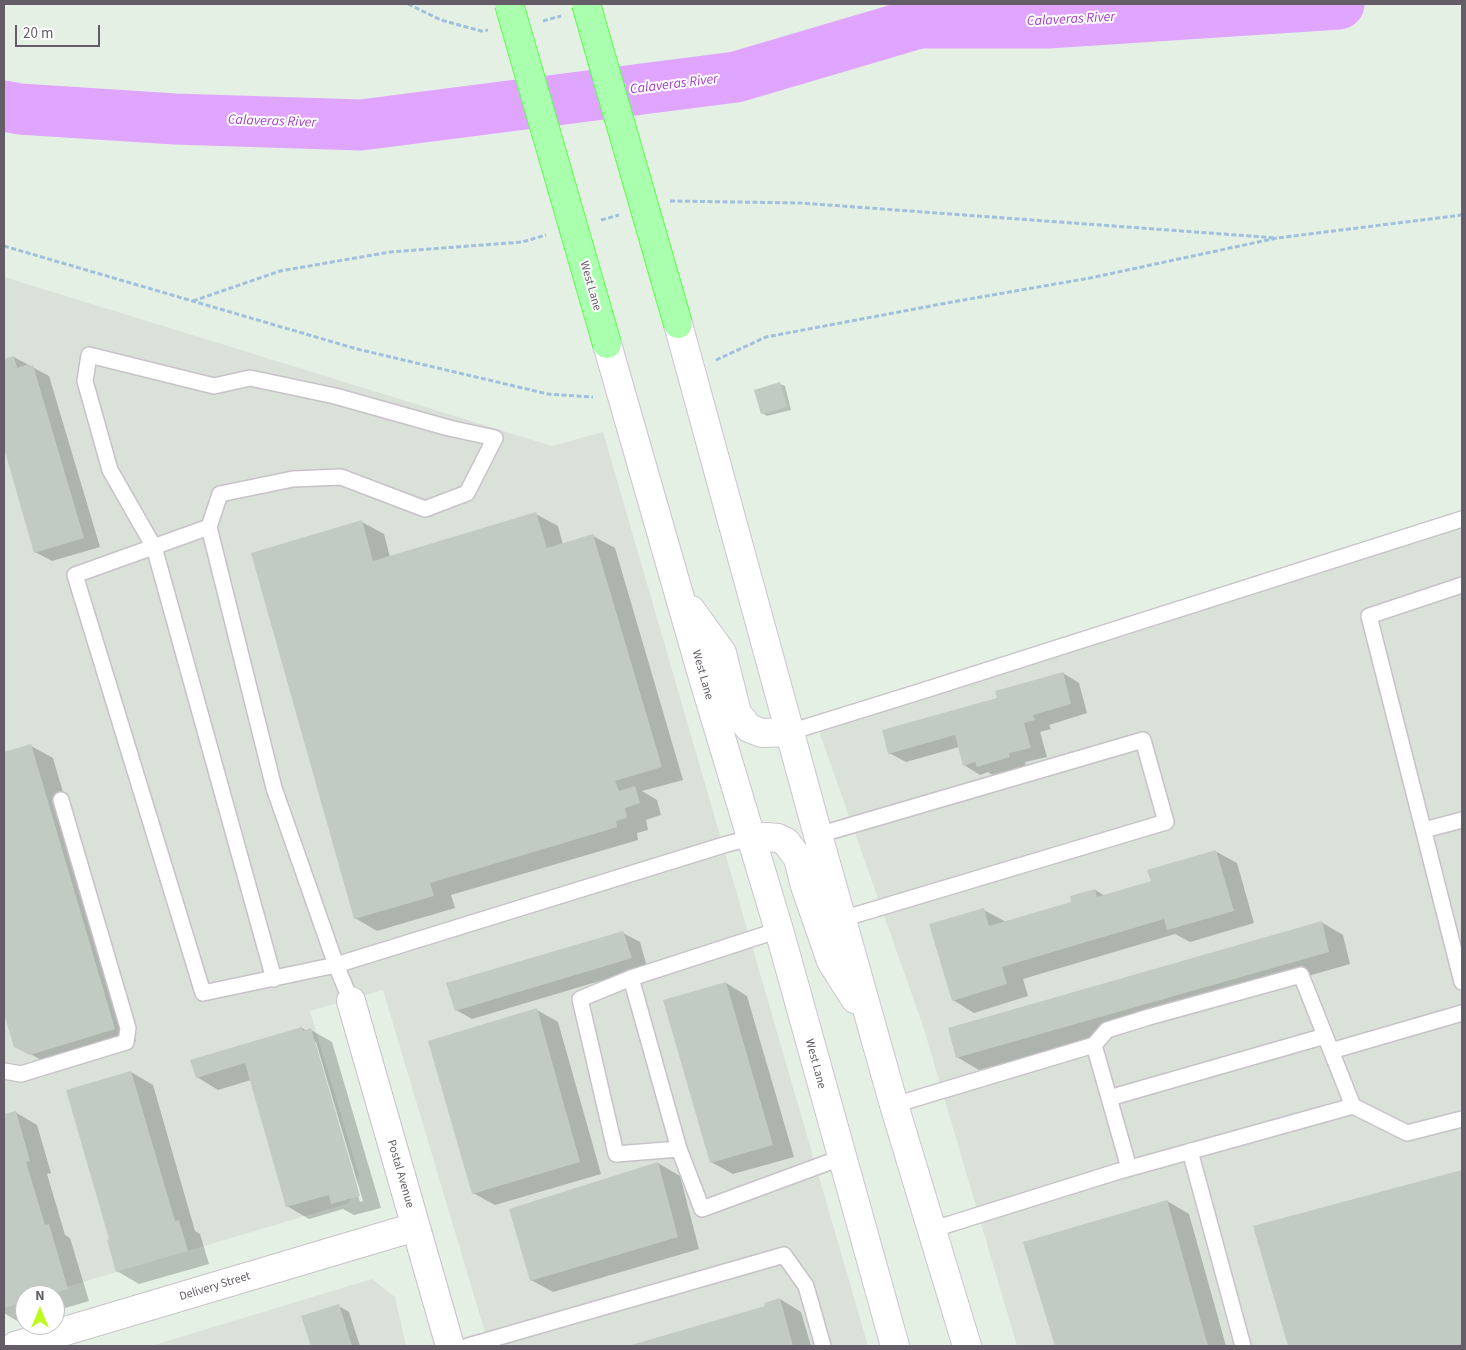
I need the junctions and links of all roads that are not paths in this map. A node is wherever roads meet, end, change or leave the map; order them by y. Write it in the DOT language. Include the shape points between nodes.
graph roads {
  1 [pos="509,4"];
  2 [pos="586,4"];
  3 [pos="1462,519"];
  4 [pos="209,527"];
  5 [pos="154,547"];
  6 [pos="1462,585"];
  7 [pos="679,595"];
  8 [pos="790,732"];
  9 [pos="61,800"];
  10 [pos="1462,820"];
  11 [pos="1424,830"];
  12 [pos="818,835"];
  13 [pos="751,838"];
  14 [pos="842,919"];
  15 [pos="779,930"];
  16 [pos="336,965"];
  17 [pos="631,978"];
  18 [pos="274,979"];
  19 [pos="1462,982"];
  20 [pos="351,1001"];
  21 [pos="1462,1013"];
  22 [pos="872,1026"];
  23 [pos="1325,1036"];
  24 [pos="1094,1045"];
  25 [pos="1331,1051"];
  26 [pos="4,1071"];
  27 [pos="1109,1098"];
  28 [pos="894,1105"];
  29 [pos="1352,1106"];
  30 [pos="1462,1119"];
  31 [pos="679,1149"];
  32 [pos="1190,1151"];
  33 [pos="841,1156"];
  34 [pos="1129,1168"];
  35 [pos="416,1227"];
  36 [pos="931,1230"];
  37 [pos="15,1346"];
  38 [pos="450,1346"];
  39 [pos="468,1346"];
  40 [pos="823,1346"];
  41 [pos="895,1346"];
  42 [pos="967,1346"];
  43 [pos="1243,1346"];
  1 -- 7 [label="main road, West Lane, bridge"];
  2 -- 8 [label="main road, bridge"];
  3 -- 8 [label="lane"];
  4 -- 5 [label="lane"];
  4 -- 5 [label="lane" via="220,494 293,479 341,477 425,509 467,493 495,438 335,396 250,378 214,386 88,355 85,381 110,470"];
  4 -- 16 [label="lane" via="274,788"];
  5 -- 18 [label="lane"];
  5 -- 18 [label="lane" via="75,574 203,993"];
  6 -- 11 [label="lane" via="1369,616"];
  7 -- 8 [label="main road" via="722,653 737,713 749,728 762,733"];
  7 -- 13 [label="main road, West Lane"];
  8 -- 12 [label="main road"];
  9 -- 26 [label="lane" via="128,1028 126,1042 21,1074"];
  10 -- 11 [label="lane"];
  11 -- 19 [label="lane"];
  12 -- 14 [label="main road"];
  12 -- 14 [label="lane" via="1144,740 1166,822"];
  13 -- 15 [label="main road, West Lane"];
  13 -- 16 [label="lane"];
  13 -- 22 [label="main road" via="778,838 786,842 798,858 831,961"];
  14 -- 22 [label="main road"];
  15 -- 17 [label="lane"];
  15 -- 33 [label="main road, West Lane"];
  16 -- 18 [label="lane"];
  16 -- 20 [label="lane"];
  17 -- 31 [label="lane"];
  17 -- 31 [label="lane" via="580,998 616,1154"];
  20 -- 35 [label="main road, Postal Avenue"];
  21 -- 25 [label="lane"];
  22 -- 28 [label="main road"];
  23 -- 24 [label="lane" via="1301,975 1107,1030"];
  23 -- 25 [label="lane"];
  23 -- 27 [label="lane"];
  24 -- 27 [label="lane"];
  24 -- 28 [label="lane"];
  25 -- 29 [label="lane"];
  27 -- 34 [label="lane"];
  28 -- 36 [label="main road"];
  29 -- 30 [label="lane" via="1407,1133"];
  29 -- 32 [label="lane"];
  31 -- 33 [label="lane" via="702,1209"];
  32 -- 34 [label="lane"];
  32 -- 43 [label="lane"];
  33 -- 41 [label="main road, West Lane"];
  34 -- 36 [label="lane"];
  35 -- 37 [label="main road, Delivery Street"];
  35 -- 38 [label="main road, Postal Avenue"];
  36 -- 42 [label="main road"];
  39 -- 40 [label="lane" via="784,1255 806,1286"];
}
